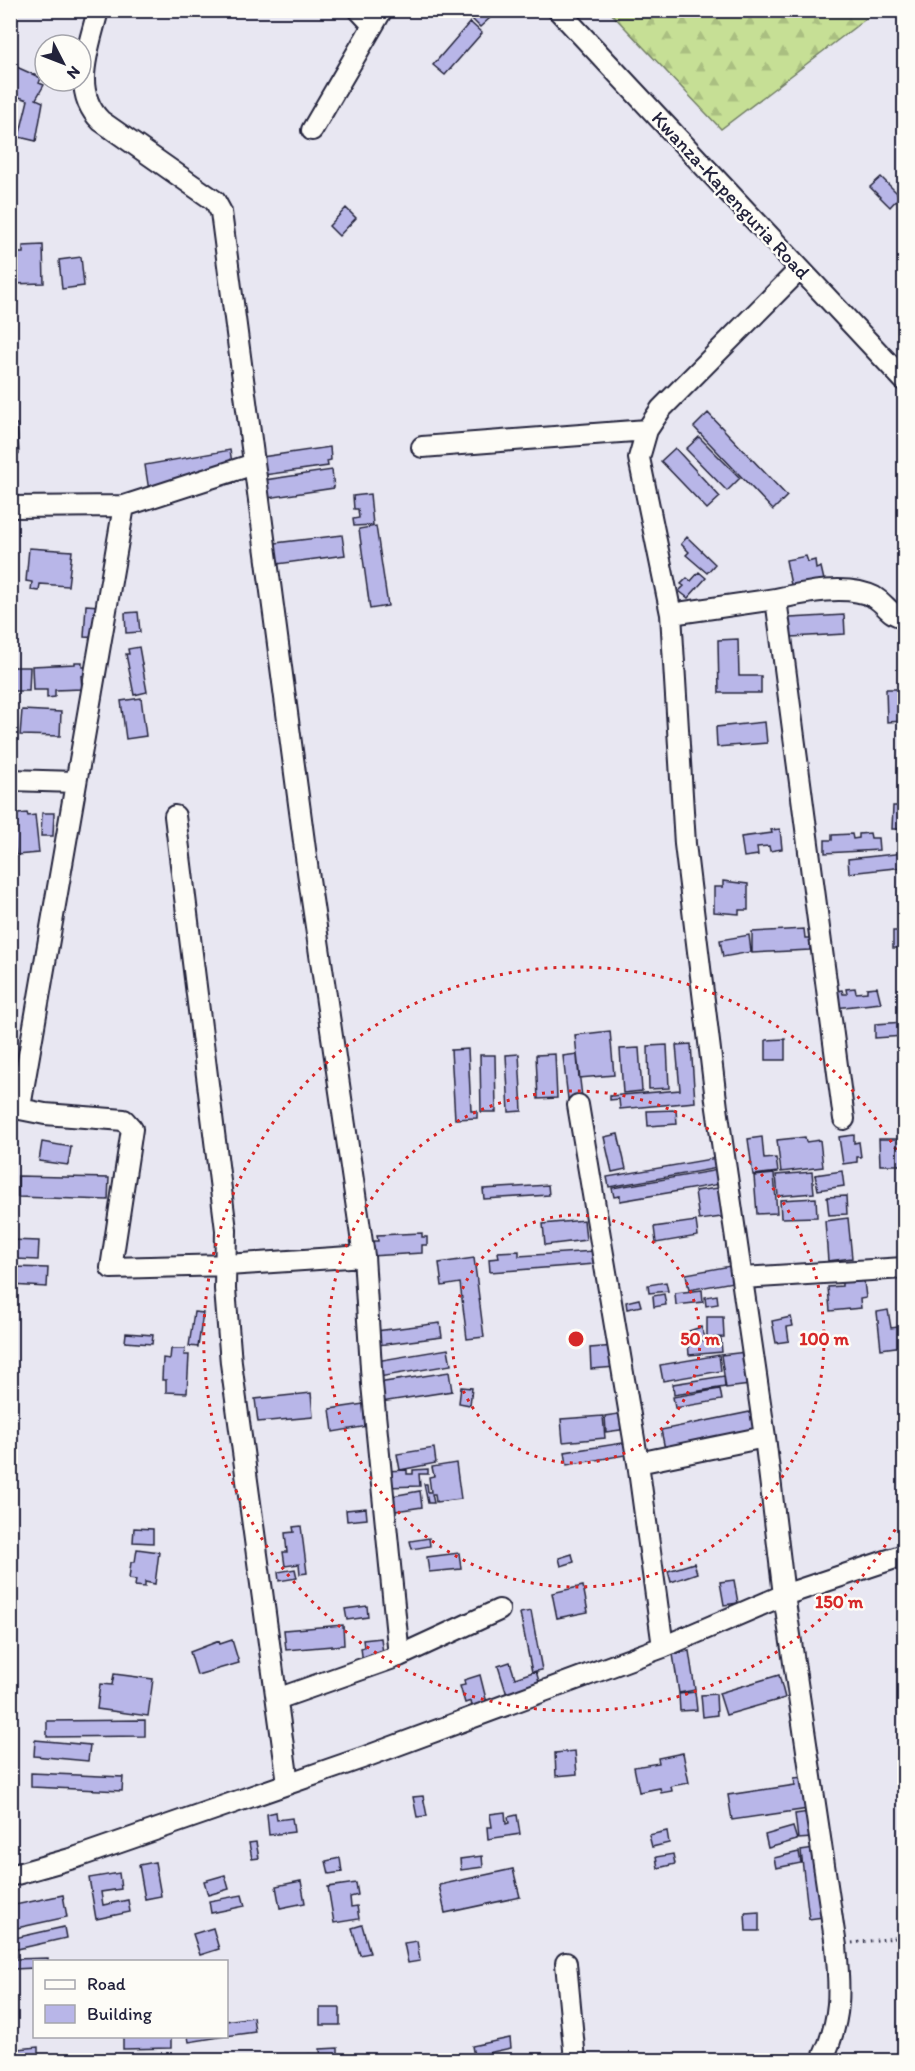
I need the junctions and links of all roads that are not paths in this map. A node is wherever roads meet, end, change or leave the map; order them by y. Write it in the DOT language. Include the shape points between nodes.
graph roads {
  1 [pos="98,10"];
  2 [pos="359,10"];
  3 [pos="558,10"];
  4 [pos="378,18"];
  5 [pos="312,130"];
  6 [pos="800,269"];
  7 [pos="904,380"];
  8 [pos="647,430"];
  9 [pos="422,447"];
  10 [pos="254,464"];
  11 [pos="124,506"];
  12 [pos="10,507"];
  13 [pos="776,599"];
  14 [pos="671,614"];
  15 [pos="904,617"];
  16 [pos="10,780"];
  17 [pos="75,782"];
  18 [pos="175,816"];
  19 [pos="578,1105"];
  20 [pos="15,1107"];
  21 [pos="844,1119"];
  22 [pos="364,1256"];
  23 [pos="227,1265"];
  24 [pos="904,1268"];
  25 [pos="742,1278"];
  26 [pos="765,1437"];
  27 [pos="638,1464"];
  28 [pos="904,1555"];
  29 [pos="784,1595"];
  30 [pos="499,1610"];
  31 [pos="663,1647"];
  32 [pos="399,1656"];
  33 [pos="278,1700"];
  34 [pos="288,1783"];
  35 [pos="10,1876"];
  36 [pos="566,1963"];
  37 [pos="575,2061"];
  38 [pos="822,2061"];
  1 -- 10 [label="street" via="83,75 90,110 215,201 221,212"];
  2 -- 4 [label="street"];
  3 -- 6 [label="street, Kwanza-Kapenguria Road"];
  4 -- 5 [label="street"];
  6 -- 7 [label="street, Kwanza-Kapenguria Road"];
  6 -- 8 [label="street" via="661,410"];
  8 -- 9 [label="street"];
  8 -- 14 [label="street" via="639,458"];
  10 -- 11 [label="street"];
  10 -- 22 [label="street"];
  11 -- 12 [label="street"];
  11 -- 17 [label="street"];
  13 -- 14 [label="street"];
  13 -- 15 [label="street" via="818,590 857,593 874,597 894,615"];
  13 -- 21 [label="street"];
  14 -- 25 [label="street" via="685,844"];
  16 -- 17 [label="street"];
  17 -- 20 [label="street"];
  18 -- 23 [label="street" via="226,1230"];
  19 -- 27 [label="street"];
  20 -- 23 [label="street" via="45,1114 124,1120 132,1129 111,1268"];
  22 -- 23 [label="street"];
  22 -- 32 [label="street" via="372,1384"];
  23 -- 33 [label="street" via="231,1363"];
  24 -- 25 [label="street"];
  25 -- 26 [label="street"];
  26 -- 27 [label="street"];
  26 -- 29 [label="street"];
  27 -- 31 [label="street"];
  28 -- 29 [label="street"];
  29 -- 31 [label="street"];
  29 -- 38 [label="street" via="841,1994 838,2020"];
  30 -- 32 [label="street"];
  31 -- 34 [label="street"];
  32 -- 33 [label="street"];
  33 -- 34 [label="street"];
  34 -- 35 [label="street" via="77,1857"];
  36 -- 37 [label="street"];
}
